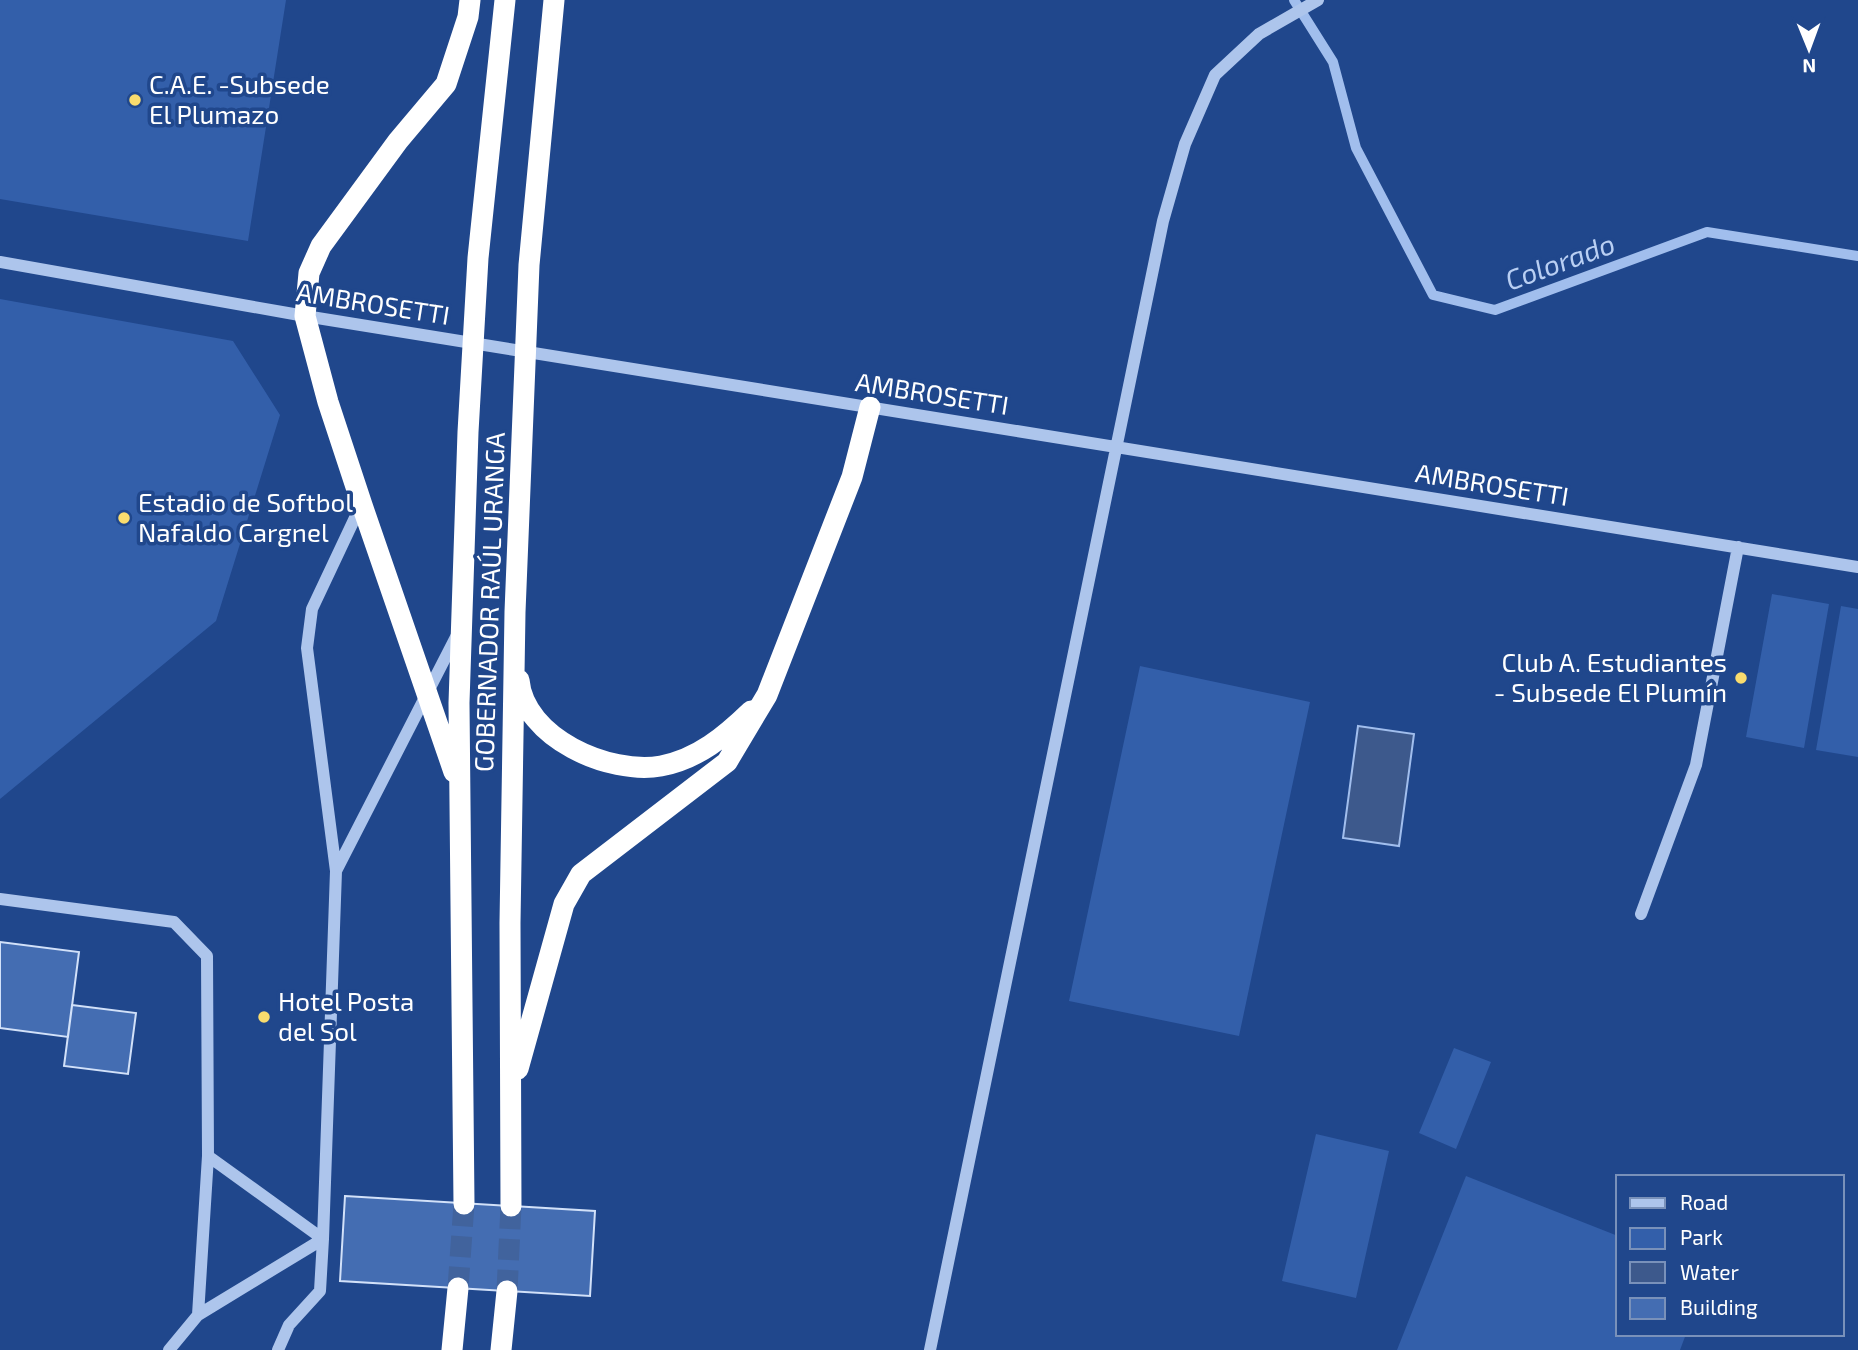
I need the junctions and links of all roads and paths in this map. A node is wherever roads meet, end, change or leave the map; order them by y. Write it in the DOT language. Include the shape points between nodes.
graph roads {
  1 [pos="470,0"];
  2 [pos="505,0"];
  3 [pos="554,0"];
  4 [pos="1318,0"];
  5 [pos="0,262"];
  6 [pos="305,316"];
  7 [pos="870,407"];
  8 [pos="1114,447"];
  9 [pos="362,505"];
  10 [pos="1738,547"];
  11 [pos="1858,567"];
  12 [pos="514,612"];
  13 [pos="462,625"];
  14 [pos="427,691"];
  15 [pos="767,695"];
  16 [pos="460,789"];
  17 [pos="336,871"];
  18 [pos="0,899"];
  19 [pos="1641,914"];
  20 [pos="512,1087"];
  21 [pos="208,1156"];
  22 [pos="464,1204"];
  23 [pos="511,1206"];
  24 [pos="323,1239"];
  25 [pos="458,1288"];
  26 [pos="507,1291"];
  27 [pos="198,1315"];
  28 [pos="169,1350"];
  29 [pos="278,1350"];
  30 [pos="452,1350"];
  31 [pos="501,1350"];
  32 [pos="930,1350"];
  1 -- 6 [label="highway" via="446,84 321,246 309,273"];
  2 -- 13 [label="highway, GOBERNADOR RAÚL URANGA" via="478,258"];
  3 -- 12 [label="highway, GOBERNADOR RAÚL URANGA" via="529,265"];
  4 -- 8 [label="street" via="1259,34 1215,75 1185,144 1163,221"];
  5 -- 6 [label="street, AMBROSETTI"];
  6 -- 7 [label="street, AMBROSETTI"];
  6 -- 9 [label="highway"];
  7 -- 8 [label="street, AMBROSETTI"];
  7 -- 15 [label="highway" via="852,477"];
  8 -- 10 [label="street, AMBROSETTI"];
  8 -- 32 [label="street"];
  9 -- 14 [label="highway"];
  9 -- 17 [label="street" via="312,608 307,648"];
  10 -- 11 [label="street, AMBROSETTI"];
  10 -- 19 [label="street" via="1696,765"];
  12 -- 15 [label="highway" via="520,694 554,736 584,756 624,766 660,766 696,755 726,735"];
  12 -- 20 [label="highway, GOBERNADOR RAÚL URANGA"];
  13 -- 14 [label="street"];
  13 -- 16 [label="highway, GOBERNADOR RAÚL URANGA"];
  14 -- 16 [label="highway"];
  14 -- 17 [label="street"];
  15 -- 20 [label="highway" via="727,762 581,874 565,904"];
  16 -- 22 [label="highway, GOBERNADOR RAÚL URANGA"];
  17 -- 24 [label="street"];
  18 -- 21 [label="street" via="174,922 207,956"];
  20 -- 23 [label="highway, GOBERNADOR RAÚL URANGA"];
  21 -- 24 [label="street"];
  21 -- 27 [label="street"];
  24 -- 27 [label="street"];
  24 -- 29 [label="street" via="320,1291 289,1325"];
  25 -- 30 [label="highway"];
  26 -- 31 [label="highway"];
  27 -- 28 [label="street"];
}
